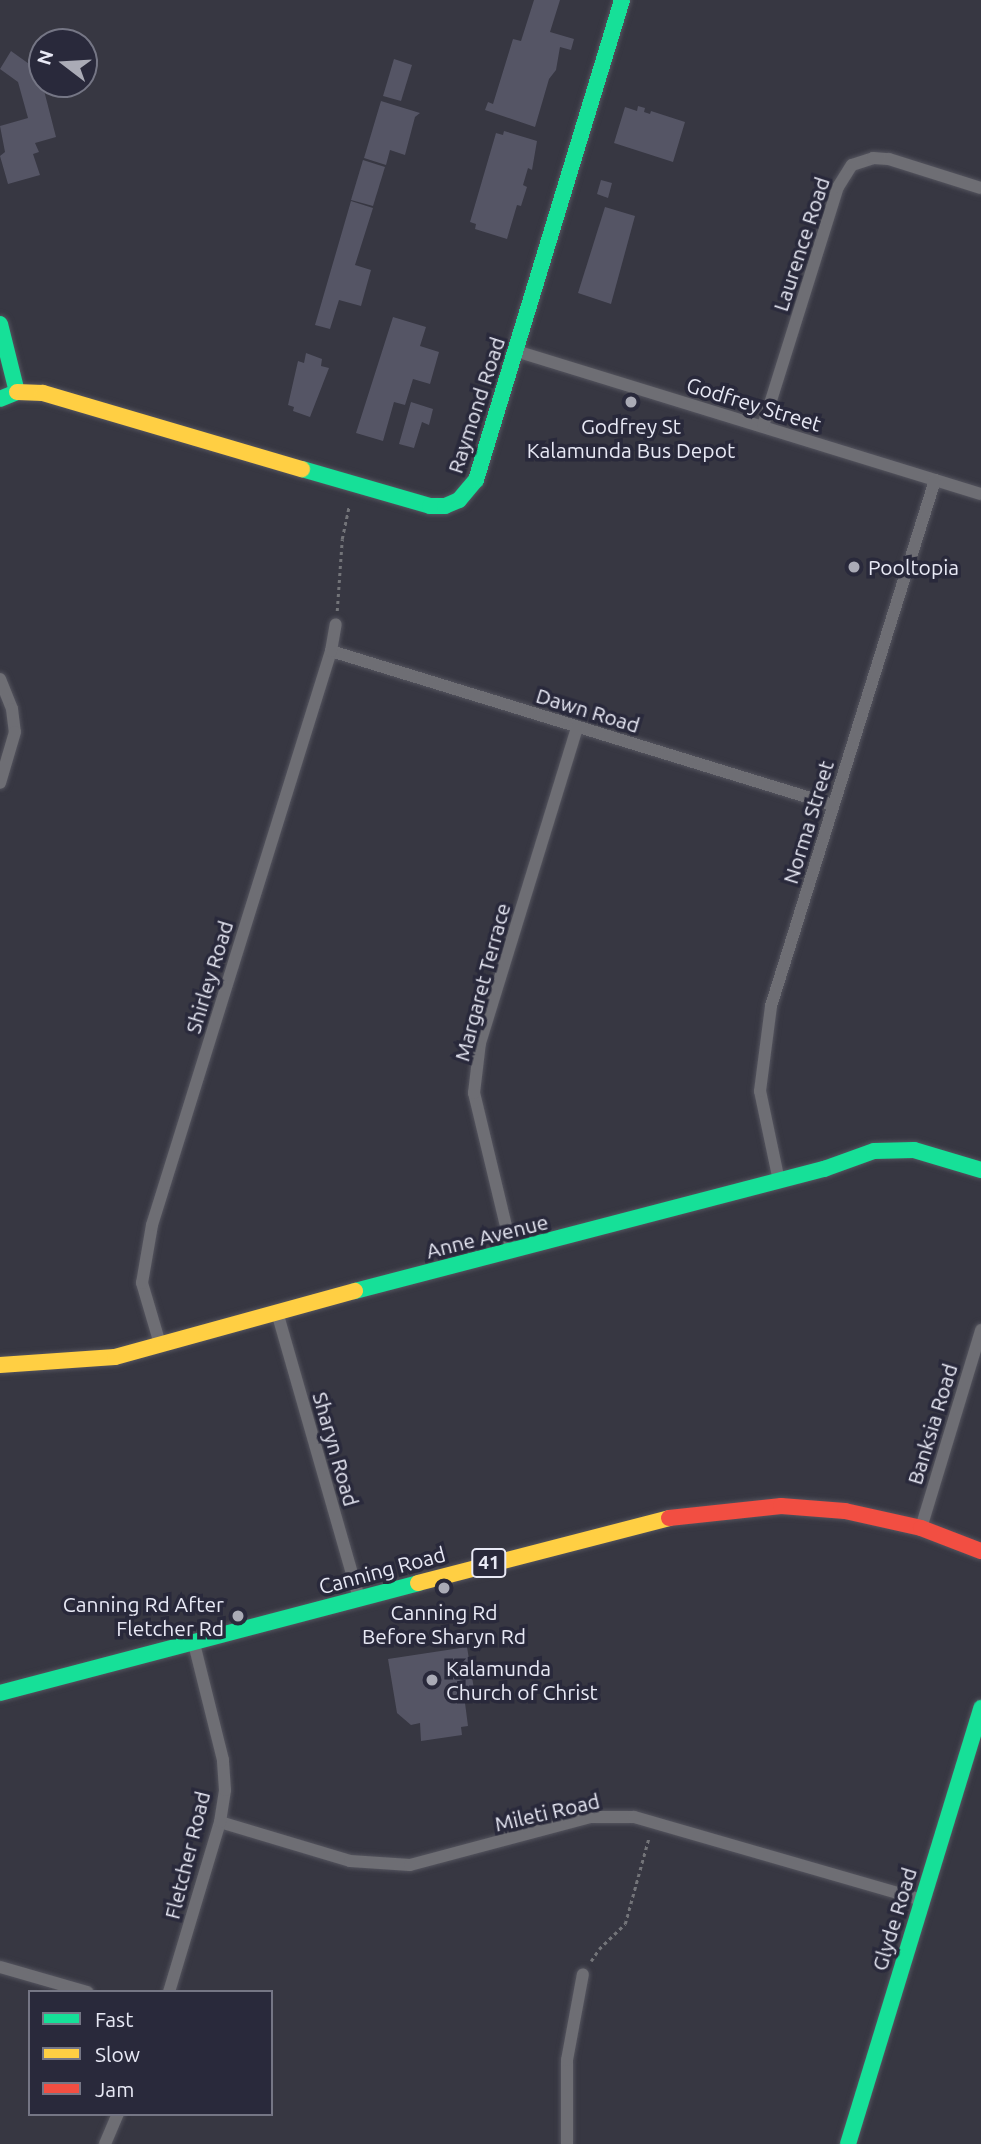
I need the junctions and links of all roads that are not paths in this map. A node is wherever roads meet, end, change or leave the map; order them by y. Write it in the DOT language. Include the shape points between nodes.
graph roads {
  1 [pos="622,0"];
  2 [pos="981,188"];
  3 [pos="0,324"];
  4 [pos="516,351"];
  5 [pos="17,392"];
  6 [pos="0,400"];
  7 [pos="763,426"];
  8 [pos="935,480"];
  9 [pos="981,494"];
  10 [pos="336,624"];
  11 [pos="331,652"];
  12 [pos="0,679"];
  13 [pos="577,727"];
  14 [pos="0,783"];
  15 [pos="833,805"];
  16 [pos="981,1170"];
  17 [pos="779,1181"];
  18 [pos="512,1251"];
  19 [pos="277,1312"];
  20 [pos="981,1330"];
  21 [pos="160,1344"];
  22 [pos="0,1365"];
  23 [pos="921,1528"];
  24 [pos="981,1551"];
  25 [pos="359,1598"];
  26 [pos="194,1644"];
  27 [pos="0,1692"];
  28 [pos="981,1708"];
  29 [pos="220,1822"];
  30 [pos="921,1900"];
  31 [pos="0,1967"];
  32 [pos="583,1975"];
  33 [pos="79,1990"];
  34 [pos="170,1990"];
  35 [pos="117,2116"];
  36 [pos="106,2144"];
  37 [pos="567,2144"];
  38 [pos="848,2144"];
  1 -- 4 [label="street, Raymond Road"];
  2 -- 7 [label="street, Laurence Road" via="889,159 873,158 852,165 838,187"];
  3 -- 5 [label="street"];
  4 -- 5 [label="street, Raymond Road" via="476,480 459,500 439,508 43,393"];
  4 -- 7 [label="street, Godfrey Street"];
  5 -- 6 [label="street"];
  7 -- 8 [label="street, Godfrey Street"];
  8 -- 9 [label="street, Godfrey Street"];
  8 -- 15 [label="street, Norma Street"];
  10 -- 11 [label="street, Shirley Road"];
  11 -- 13 [label="street, Dawn Road"];
  11 -- 21 [label="street, Shirley Road" via="152,1225 142,1283"];
  12 -- 14 [label="street" via="15,732"];
  13 -- 15 [label="street, Dawn Road"];
  13 -- 18 [label="street, Margaret Terrace" via="480,1043 474,1093"];
  15 -- 17 [label="street, Norma Street" via="771,1006 760,1091"];
  16 -- 17 [label="street, Anne Avenue" via="935,1155 895,1149 852,1157"];
  17 -- 18 [label="street, Anne Avenue"];
  18 -- 19 [label="street, Anne Avenue"];
  19 -- 21 [label="street, Anne Avenue"];
  19 -- 25 [label="street, Sharyn Road"];
  20 -- 23 [label="street, Banksia Road"];
  21 -- 22 [label="street, Anne Avenue" via="115,1357"];
  23 -- 24 [label="street, Canning Road / 41"];
  23 -- 25 [label="street, Canning Road / 41" via="807,1507 708,1511 648,1522"];
  25 -- 26 [label="street, Canning Road / 41"];
  26 -- 27 [label="street, Canning Road / 41"];
  26 -- 29 [label="street, Fletcher Road" via="223,1760"];
  28 -- 30 [label="street, Glyde Road"];
  29 -- 30 [label="street, Mileti Road" via="349,1861 410,1865 591,1817 634,1817"];
  29 -- 34 [label="street, Fletcher Road"];
  30 -- 38 [label="street, Glyde Road"];
  31 -- 33 [label="street"];
  32 -- 37 [label="street" via="567,2060"];
  35 -- 36 [label="street"];
}
